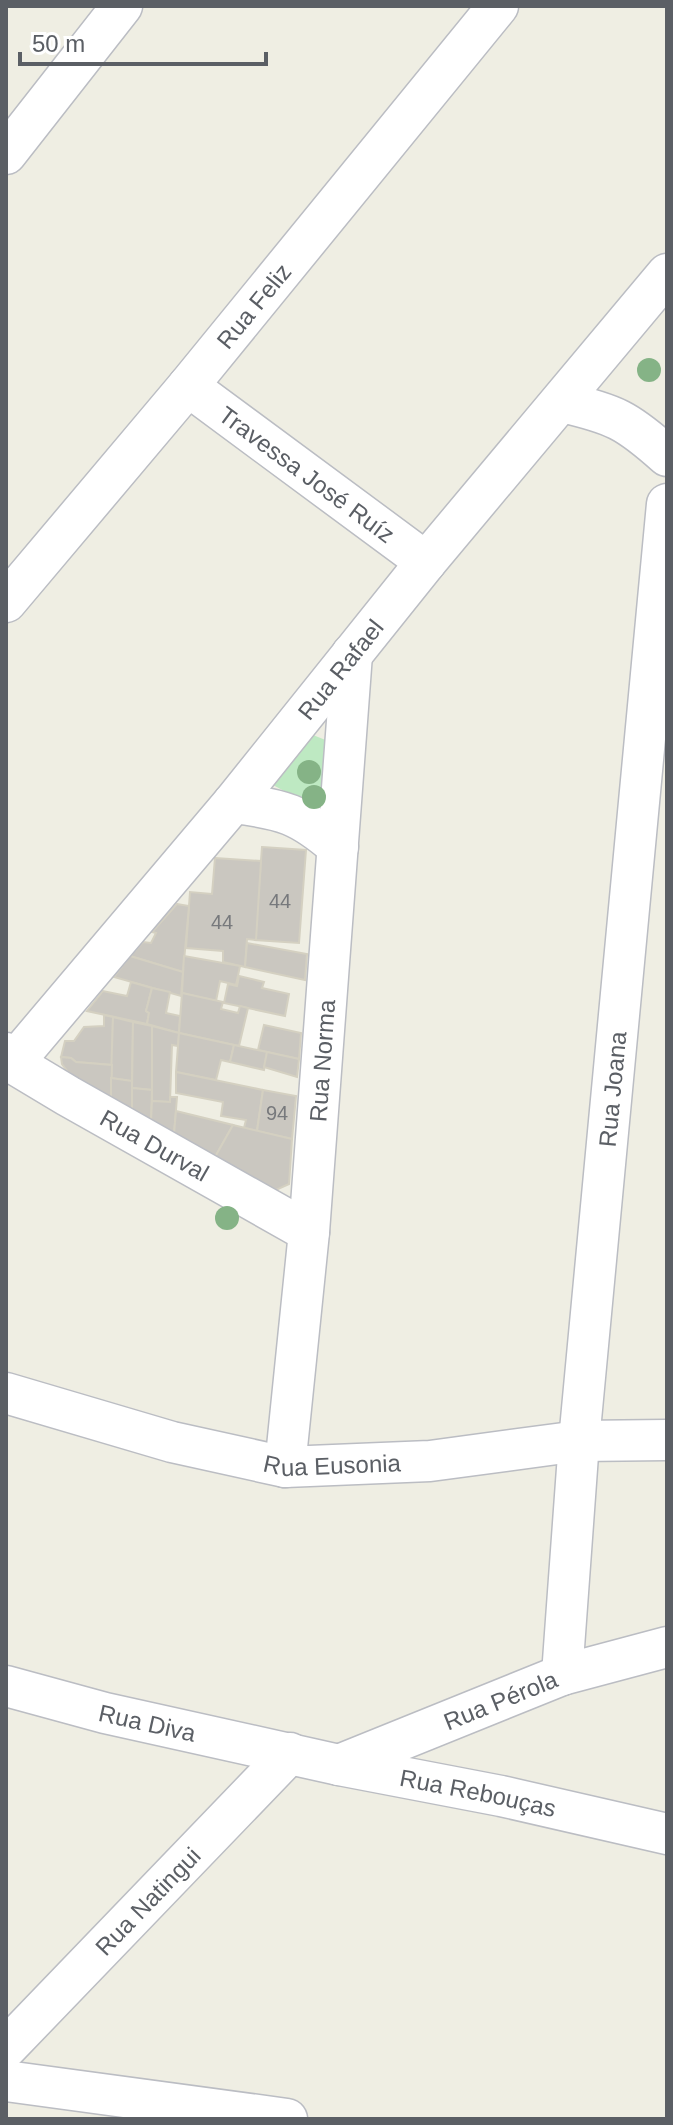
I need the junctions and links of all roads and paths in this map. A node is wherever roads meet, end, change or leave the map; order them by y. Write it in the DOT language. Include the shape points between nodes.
graph roads {
  1 [pos="122,6"];
  2 [pos="498,6"];
  3 [pos="6,154"];
  4 [pos="667,274"];
  5 [pos="188,386"];
  6 [pos="562,402"];
  7 [pos="667,456"];
  8 [pos="667,504"];
  9 [pos="426,562"];
  10 [pos="6,602"];
  11 [pos="352,654"];
  12 [pos="233,803"];
  13 [pos="650,844"];
  14 [pos="338,847"];
  15 [pos="10,1058"];
  16 [pos="309,1232"];
  17 [pos="6,1393"];
  18 [pos="667,1440"];
  19 [pos="579,1441"];
  20 [pos="285,1467"];
  21 [pos="667,1647"];
  22 [pos="562,1675"];
  23 [pos="6,1686"];
  24 [pos="290,1753"];
  25 [pos="339,1765"];
  26 [pos="667,1834"];
  27 [pos="6,2048"];
  28 [pos="6,2081"];
  29 [pos="287,2119"];
  1 -- 3 [label="street"];
  2 -- 5 [label="street, Rua Feliz"];
  4 -- 6 [label="street, Rua Rafael"];
  5 -- 9 [label="street, Travessa José Ruíz"];
  5 -- 10 [label="street, Rua Feliz"];
  6 -- 7 [label="street" via="626,422"];
  6 -- 9 [label="street, Rua Rafael"];
  8 -- 13 [label="street, Rua Joana"];
  9 -- 11 [label="street, Rua Rafael"];
  11 -- 12 [label="street, Rua Rafael"];
  11 -- 14 [label="street, Rua Norma"];
  12 -- 14 [label="street" via="276,808 311,823"];
  12 -- 15 [label="street, Rua Rafael"];
  13 -- 19 [label="street, Rua Joana"];
  14 -- 16 [label="street, Rua Norma"];
  15 -- 16 [label="street, Rua Durval"];
  16 -- 20 [label="street, Rua Norma"];
  17 -- 20 [label="street, Rua Eusonia" via="172,1442"];
  18 -- 19 [label="street, Rua Eusonia"];
  19 -- 20 [label="street, Rua Eusonia" via="430,1461"];
  19 -- 22 [label="street, Rua Joana"];
  21 -- 22 [label="street, Rua Pérola"];
  22 -- 25 [label="street, Rua Pérola"];
  23 -- 24 [label="street, Rua Diva"];
  24 -- 25 [label="street, Rua Rebouças"];
  24 -- 27 [label="street, Rua Natingui"];
  25 -- 26 [label="street, Rua Rebouças"];
  28 -- 29 [label="street"];
}
